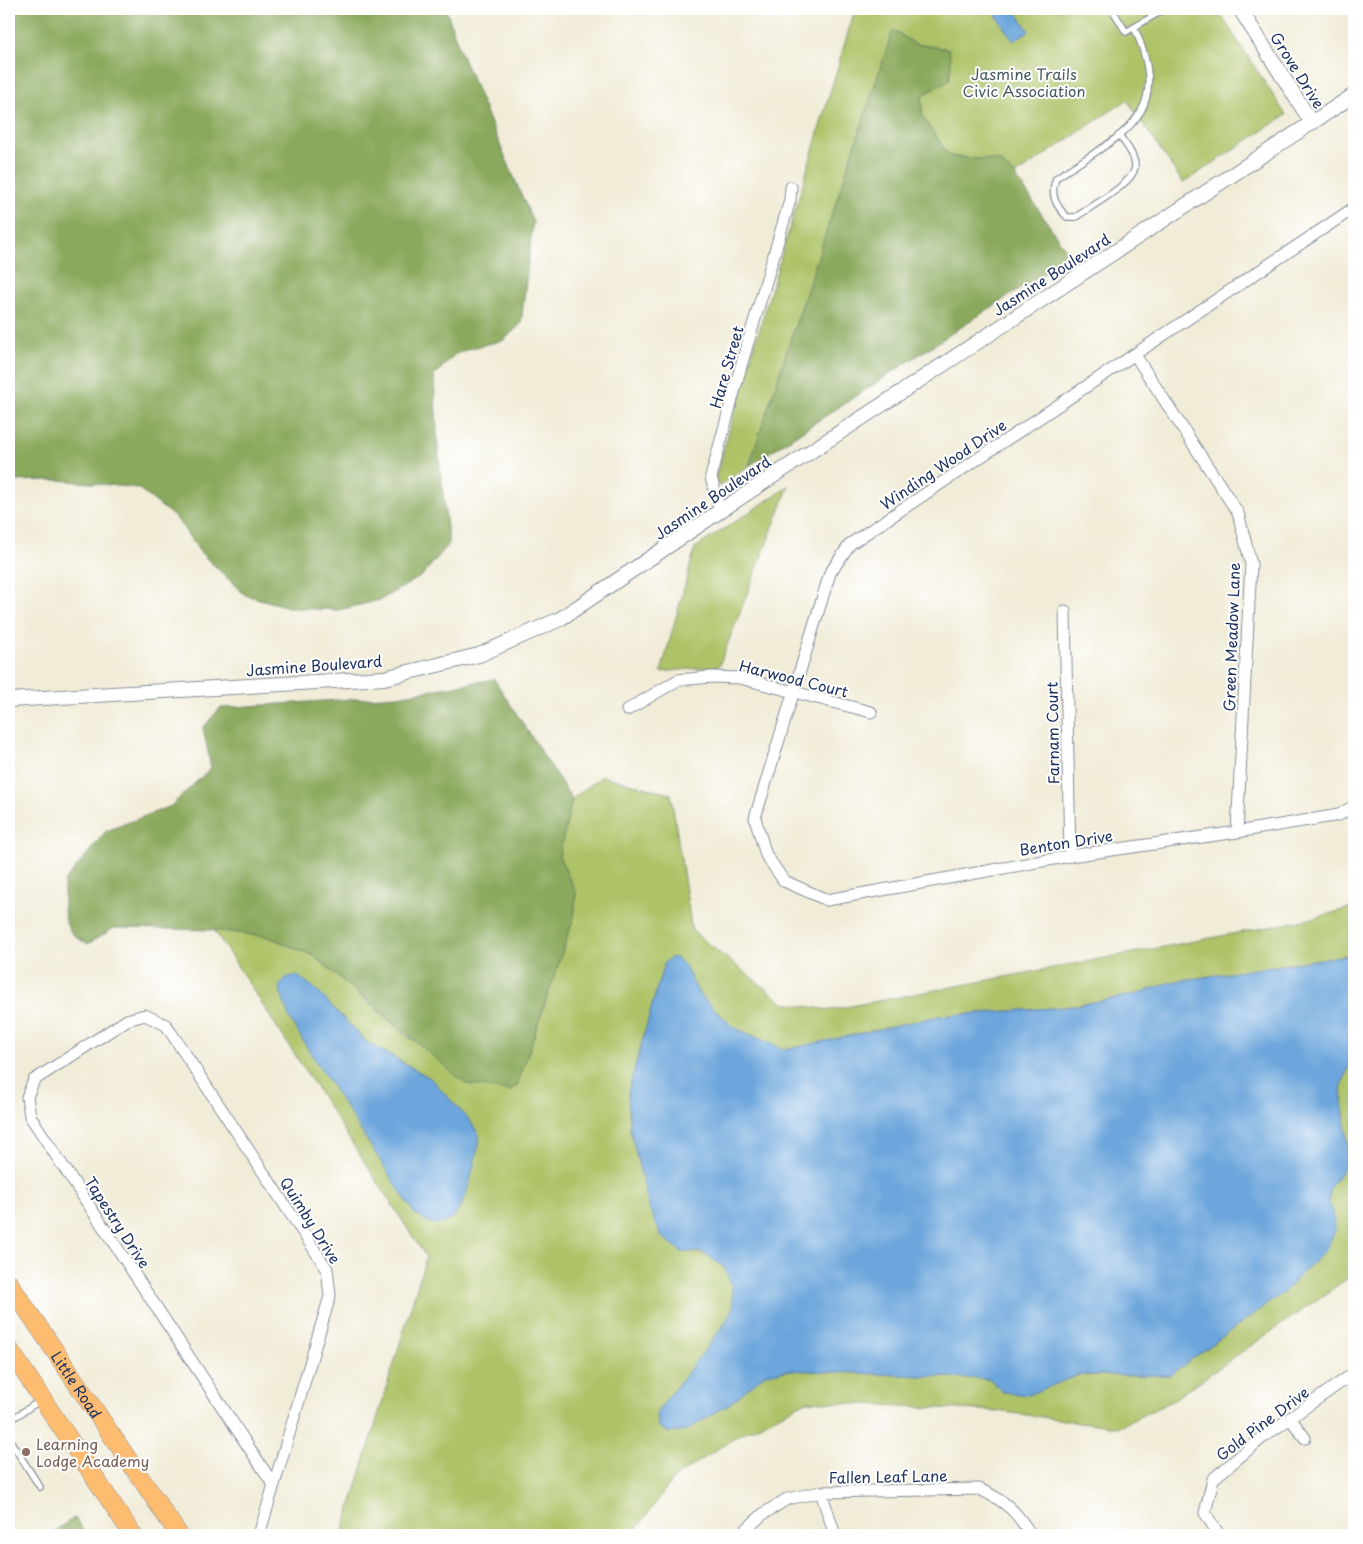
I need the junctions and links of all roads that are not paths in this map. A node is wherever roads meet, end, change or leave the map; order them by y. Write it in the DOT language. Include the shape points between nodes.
graph roads {
  1 [pos="1112,9"];
  2 [pos="1165,9"];
  3 [pos="1240,9"];
  4 [pos="1134,27"];
  5 [pos="1354,96"];
  6 [pos="1312,123"];
  7 [pos="1119,135"];
  8 [pos="791,187"];
  9 [pos="1354,208"];
  10 [pos="1135,355"];
  11 [pos="720,510"];
  12 [pos="1065,610"];
  13 [pos="795,693"];
  14 [pos="9,700"];
  15 [pos="627,710"];
  16 [pos="871,712"];
  17 [pos="1354,806"];
  18 [pos="1237,832"];
  19 [pos="1070,856"];
  20 [pos="784,881"];
  21 [pos="145,1015"];
  22 [pos="9,1283"];
  23 [pos="9,1348"];
  24 [pos="1354,1372"];
  25 [pos="42,1399"];
  26 [pos="1290,1418"];
  27 [pos="9,1421"];
  28 [pos="1305,1438"];
  29 [pos="9,1439"];
  30 [pos="273,1484"];
  31 [pos="40,1487"];
  32 [pos="821,1492"];
  33 [pos="133,1535"];
  34 [pos="180,1535"];
  35 [pos="259,1535"];
  36 [pos="740,1535"];
  37 [pos="835,1535"];
  38 [pos="1031,1535"];
  39 [pos="1220,1535"];
  1 -- 4 [label="lane" via="1126,32"];
  2 -- 4 [label="lane"];
  3 -- 6 [label="street, Grove Drive"];
  4 -- 7 [label="lane" via="1147,62 1150,91 1144,108"];
  5 -- 6 [label="street, Jasmine Boulevard"];
  6 -- 11 [label="street, Jasmine Boulevard"];
  7 -- 7 [label="lane" via="1056,178 1052,188 1054,200 1067,217 1076,217 1133,175 1134,157"];
  8 -- 11 [label="street, Hare Street" via="711,477"];
  9 -- 10 [label="street, Winding Wood Drive"];
  10 -- 13 [label="street, Winding Wood Drive" via="850,544 830,573"];
  10 -- 18 [label="street, Green Meadow Lane" via="1238,513 1251,564"];
  11 -- 14 [label="street, Jasmine Boulevard" via="560,619 479,655 384,678"];
  12 -- 19 [label="street, Farnam Court"];
  13 -- 15 [label="street, Harwood Court" via="740,678 678,680"];
  13 -- 16 [label="street, Harwood Court"];
  13 -- 20 [label="street, Winding Wood Drive" via="755,818 766,855"];
  17 -- 18 [label="street, Benton Drive" via="1339,815"];
  18 -- 19 [label="street, Benton Drive"];
  19 -- 20 [label="street, Benton Drive" via="827,900"];
  21 -- 30 [label="street, Quimby Drive" via="166,1025 327,1269 330,1296"];
  21 -- 30 [label="street, Tapestry Drive" via="126,1020 34,1080 28,1097 30,1116"];
  22 -- 34 [label="main road, Little Road"];
  23 -- 25 [label="main road"];
  24 -- 26 [label="street, Gold Pine Drive"];
  25 -- 27 [label="lane"];
  25 -- 33 [label="main road"];
  26 -- 28 [label="street"];
  26 -- 39 [label="street, Gold Pine Drive" via="1213,1479 1205,1513"];
  29 -- 31 [label="lane"];
  30 -- 35 [label="street, Quimby Drive"];
  32 -- 36 [label="street, Fallen Leaf Lane" via="788,1499 763,1514"];
  32 -- 37 [label="street"];
  32 -- 38 [label="street, Fallen Leaf Lane" via="980,1489 1001,1499 1019,1516"];
}
